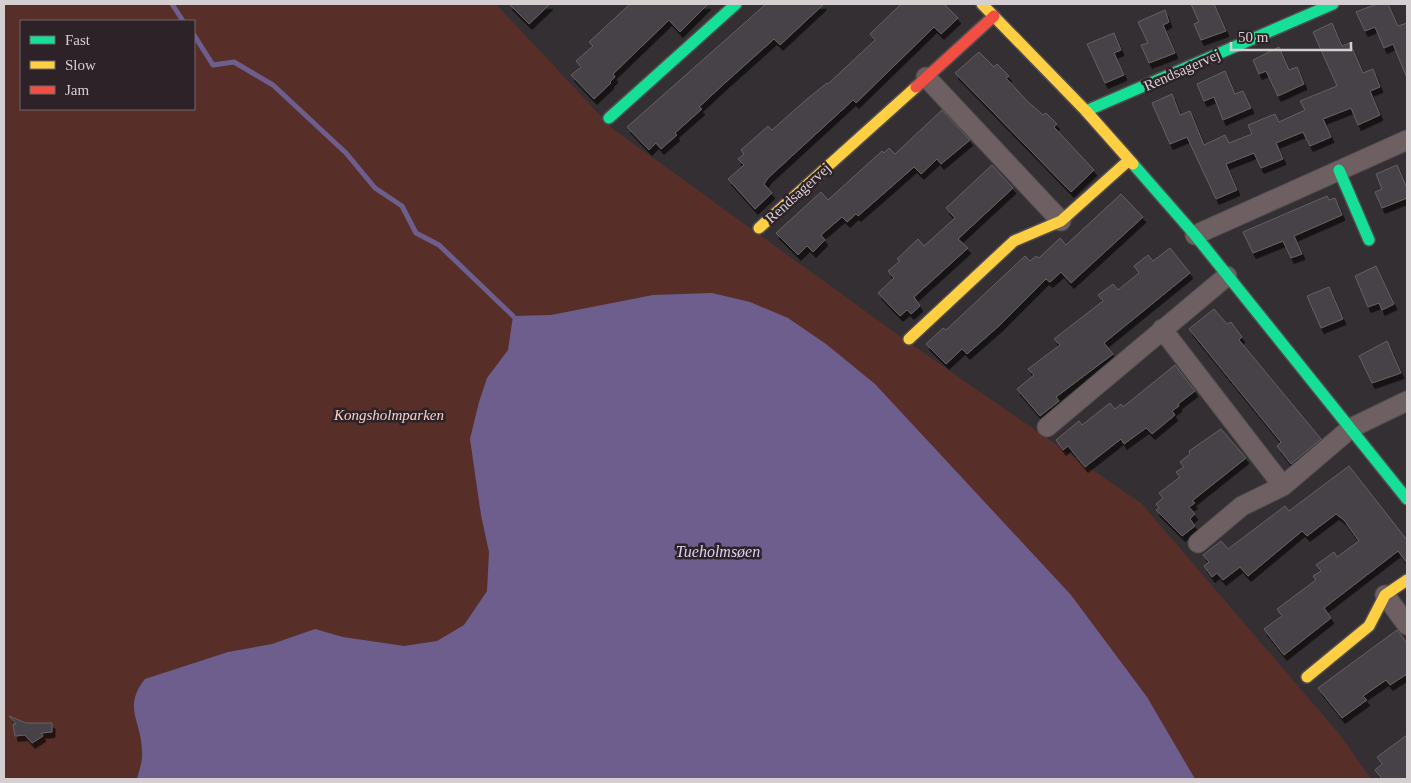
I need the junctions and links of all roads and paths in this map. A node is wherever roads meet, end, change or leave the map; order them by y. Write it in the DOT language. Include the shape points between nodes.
graph roads {
  1 [pos="736,4"];
  2 [pos="982,4"];
  3 [pos="1332,4"];
  4 [pos="994,16"];
  5 [pos="926,77"];
  6 [pos="1086,112"];
  7 [pos="609,118"];
  8 [pos="1407,140"];
  9 [pos="1128,161"];
  10 [pos="1339,170"];
  11 [pos="1060,221"];
  12 [pos="759,228"];
  13 [pos="1194,235"];
  14 [pos="1369,240"];
  15 [pos="1227,276"];
  16 [pos="1162,329"];
  17 [pos="909,339"];
  18 [pos="1407,401"];
  19 [pos="1047,427"];
  20 [pos="1351,428"];
  21 [pos="1283,486"];
  22 [pos="1407,499"];
  23 [pos="1198,543"];
  24 [pos="1407,580"];
  25 [pos="1385,596"];
  26 [pos="1407,625"];
  27 [pos="1307,677"];
  1 -- 7 [label="street"];
  2 -- 4 [label="street"];
  3 -- 6 [label="street, Rendsagervej"];
  4 -- 5 [label="street, Rendsagervej"];
  4 -- 6 [label="street"];
  5 -- 11 [label="street"];
  5 -- 12 [label="street, Rendsagervej"];
  6 -- 9 [label="street"];
  8 -- 10 [label="street"];
  9 -- 11 [label="street"];
  9 -- 13 [label="street"];
  10 -- 13 [label="street"];
  10 -- 14 [label="street"];
  11 -- 17 [label="street" via="1014,241"];
  13 -- 15 [label="street"];
  15 -- 16 [label="street"];
  15 -- 20 [label="street"];
  16 -- 19 [label="street"];
  16 -- 21 [label="street"];
  18 -- 20 [label="street"];
  20 -- 21 [label="street"];
  20 -- 22 [label="street"];
  21 -- 23 [label="street" via="1242,506"];
  24 -- 25 [label="street"];
  25 -- 26 [label="street"];
  25 -- 27 [label="street" via="1369,626"];
}
